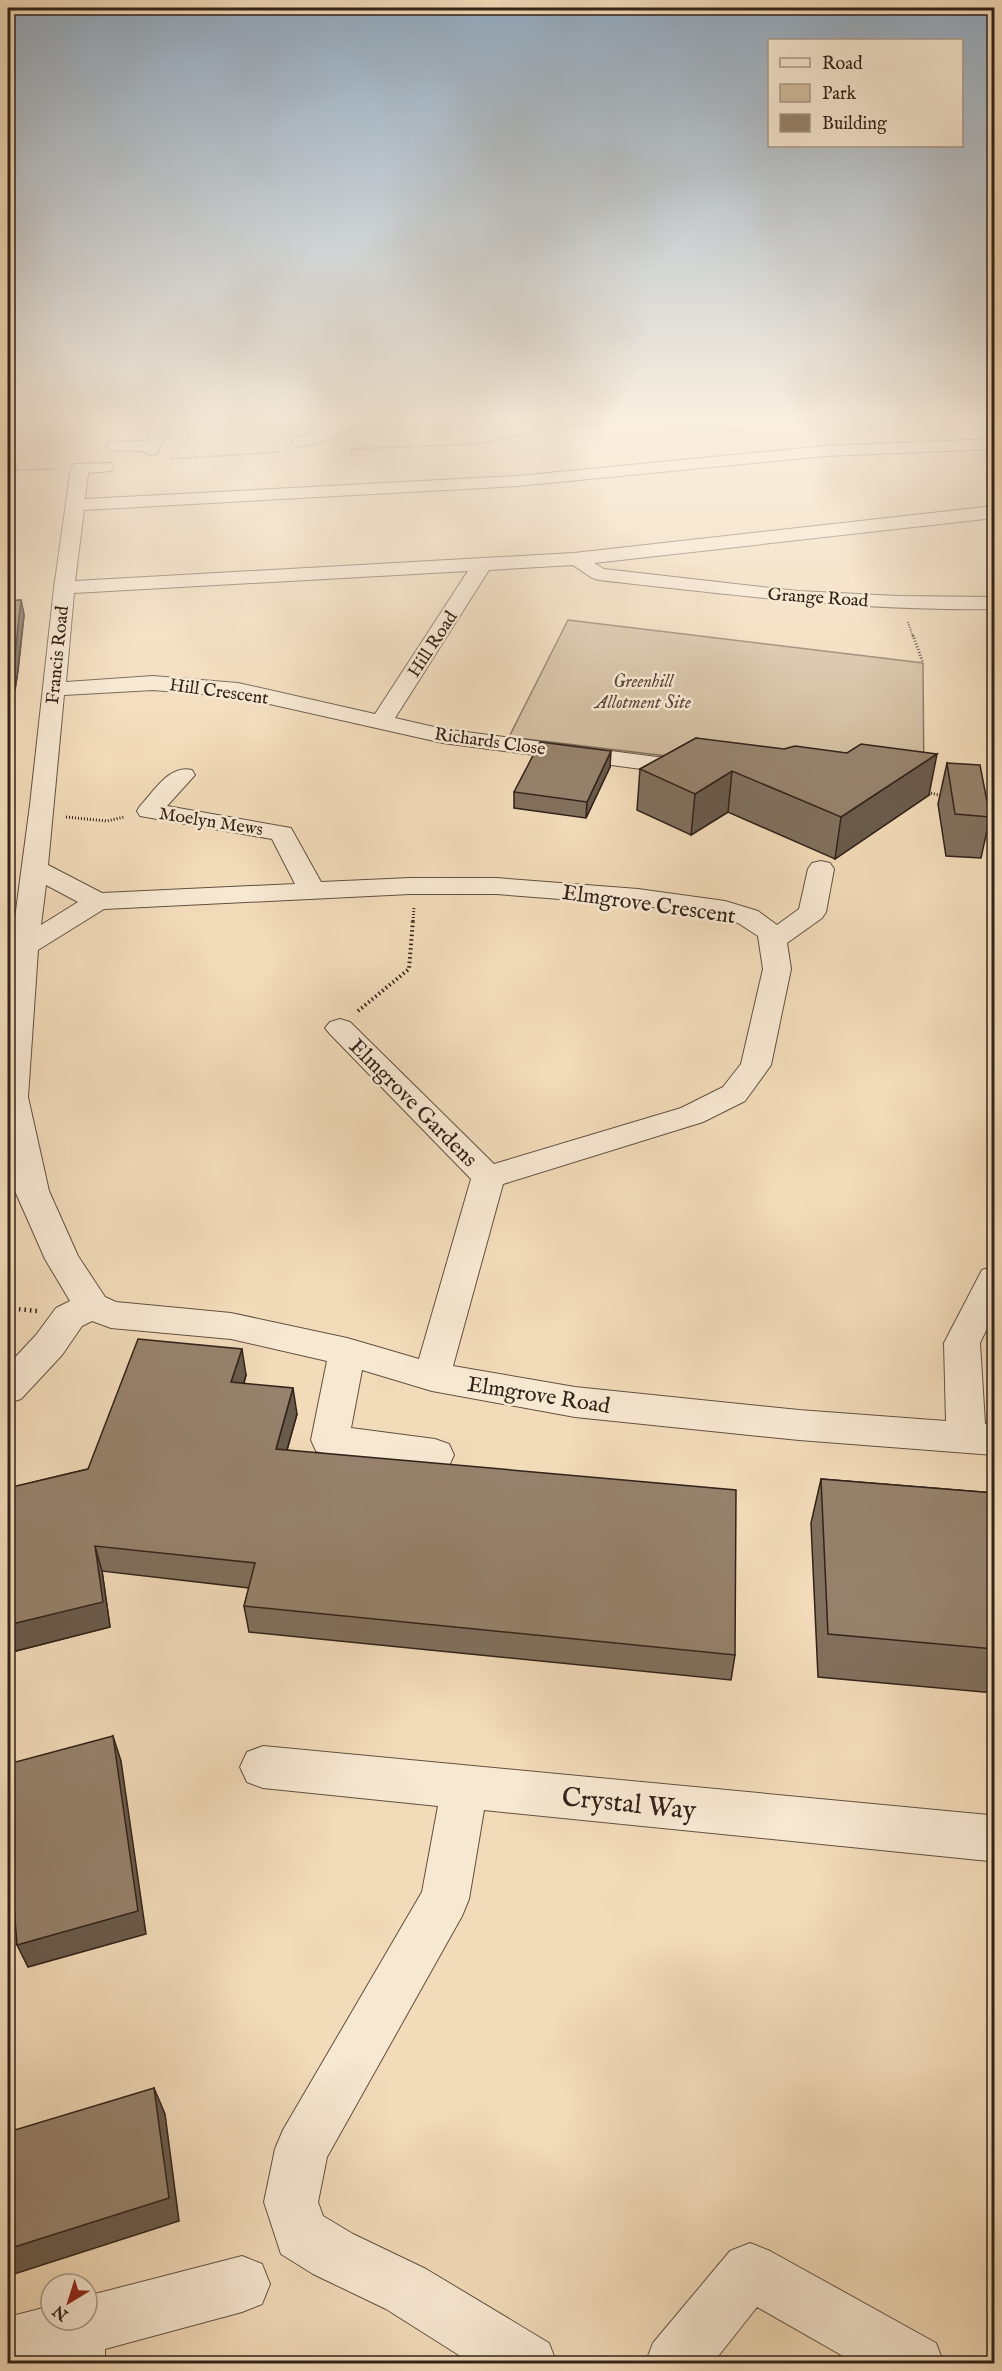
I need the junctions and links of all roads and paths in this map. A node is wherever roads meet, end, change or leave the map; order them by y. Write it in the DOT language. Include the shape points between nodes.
graph roads {
  1 [pos="72,526"];
  2 [pos="872,526"];
  3 [pos="574,559"];
  4 [pos="482,565"];
  5 [pos="64,588"];
  6 [pos="898,602"];
  7 [pos="994,603"];
  8 [pos="922,663"];
  9 [pos="54,689"];
  10 [pos="381,723"];
  11 [pos="721,772"];
  12 [pos="183,775"];
  13 [pos="916,791"];
  14 [pos="950,798"];
  15 [pos="972,802"];
  16 [pos="994,806"];
  17 [pos="148,811"];
  18 [pos="40,813"];
  19 [pos="33,868"];
  20 [pos="821,869"];
  21 [pos="415,886"];
  22 [pos="311,889"];
  23 [pos="98,901"];
  24 [pos="772,941"];
  25 [pos="24,947"];
  26 [pos="340,1028"];
  27 [pos="488,1177"];
  28 [pos="994,1279"];
  29 [pos="92,1306"];
  30 [pos="348,1352"];
  31 [pos="432,1377"];
  32 [pos="8,1389"];
  33 [pos="980,1438"];
  34 [pos="435,1455"];
  35 [pos="263,1767"];
  36 [pos="465,1786"];
  37 [pos="994,1836"];
  38 [pos="242,2284"];
  39 [pos="8,2346"];
  40 [pos="76,2346"];
  41 [pos="528,2364"];
  42 [pos="674,2364"];
  43 [pos="915,2364"];
  1 -- 5 [label="street, Francis Road"];
  2 -- 3 [label="street"];
  3 -- 4 [label="street"];
  3 -- 6 [label="street, Grange Road" via="600,574 798,597"];
  4 -- 5 [label="street"];
  4 -- 10 [label="street, Hill Road"];
  5 -- 9 [label="street, Francis Road"];
  6 -- 7 [label="street, Grange Road"];
  6 -- 8 [label="path"];
  9 -- 10 [label="street, Hill Crescent" via="153,683 238,690"];
  9 -- 18 [label="street, Francis Road"];
  10 -- 11 [label="street, Richards Close" via="443,736"];
  12 -- 17 [label="street"];
  13 -- 14 [label="path"];
  15 -- 16 [label="path"];
  17 -- 18 [label="path" via="106,821"];
  17 -- 22 [label="street, Moelyn Mews" via="282,833"];
  18 -- 19 [label="street, Francis Road"];
  19 -- 23 [label="street"];
  19 -- 25 [label="street, Francis Road"];
  20 -- 24 [label="street" via="812,912"];
  21 -- 22 [label="street, Elmgrove Crescent"];
  21 -- 24 [label="street, Elmgrove Crescent" via="496,886 716,907 748,917 771,933"];
  21 -- 26 [label="path" via="409,969"];
  22 -- 23 [label="street, Elmgrove Crescent"];
  23 -- 25 [label="street, Elmgrove Crescent"];
  24 -- 27 [label="street" via="777,969 756,1065 734,1094 692,1115"];
  25 -- 29 [label="street, Francis Road" via="12,1097 32,1191 63,1259"];
  26 -- 27 [label="street, Elmgrove Gardens"];
  27 -- 31 [label="street"];
  28 -- 33 [label="street" via="962,1343"];
  29 -- 30 [label="street, Elmgrove Road" via="111,1315 231,1326"];
  29 -- 32 [label="street" via="69,1317"];
  30 -- 31 [label="street, Elmgrove Road"];
  30 -- 34 [label="street" via="330,1440"];
  31 -- 33 [label="street, Elmgrove Road" via="575,1402 799,1425"];
  35 -- 36 [label="street, Crystal Way"];
  36 -- 37 [label="street, Crystal Way"];
  36 -- 41 [label="street" via="445,1899 302,2149 291,2202 301,2234 406,2289"];
  38 -- 40 [label="street"];
  39 -- 40 [label="street"];
  42 -- 43 [label="street" via="750,2271"];
}
